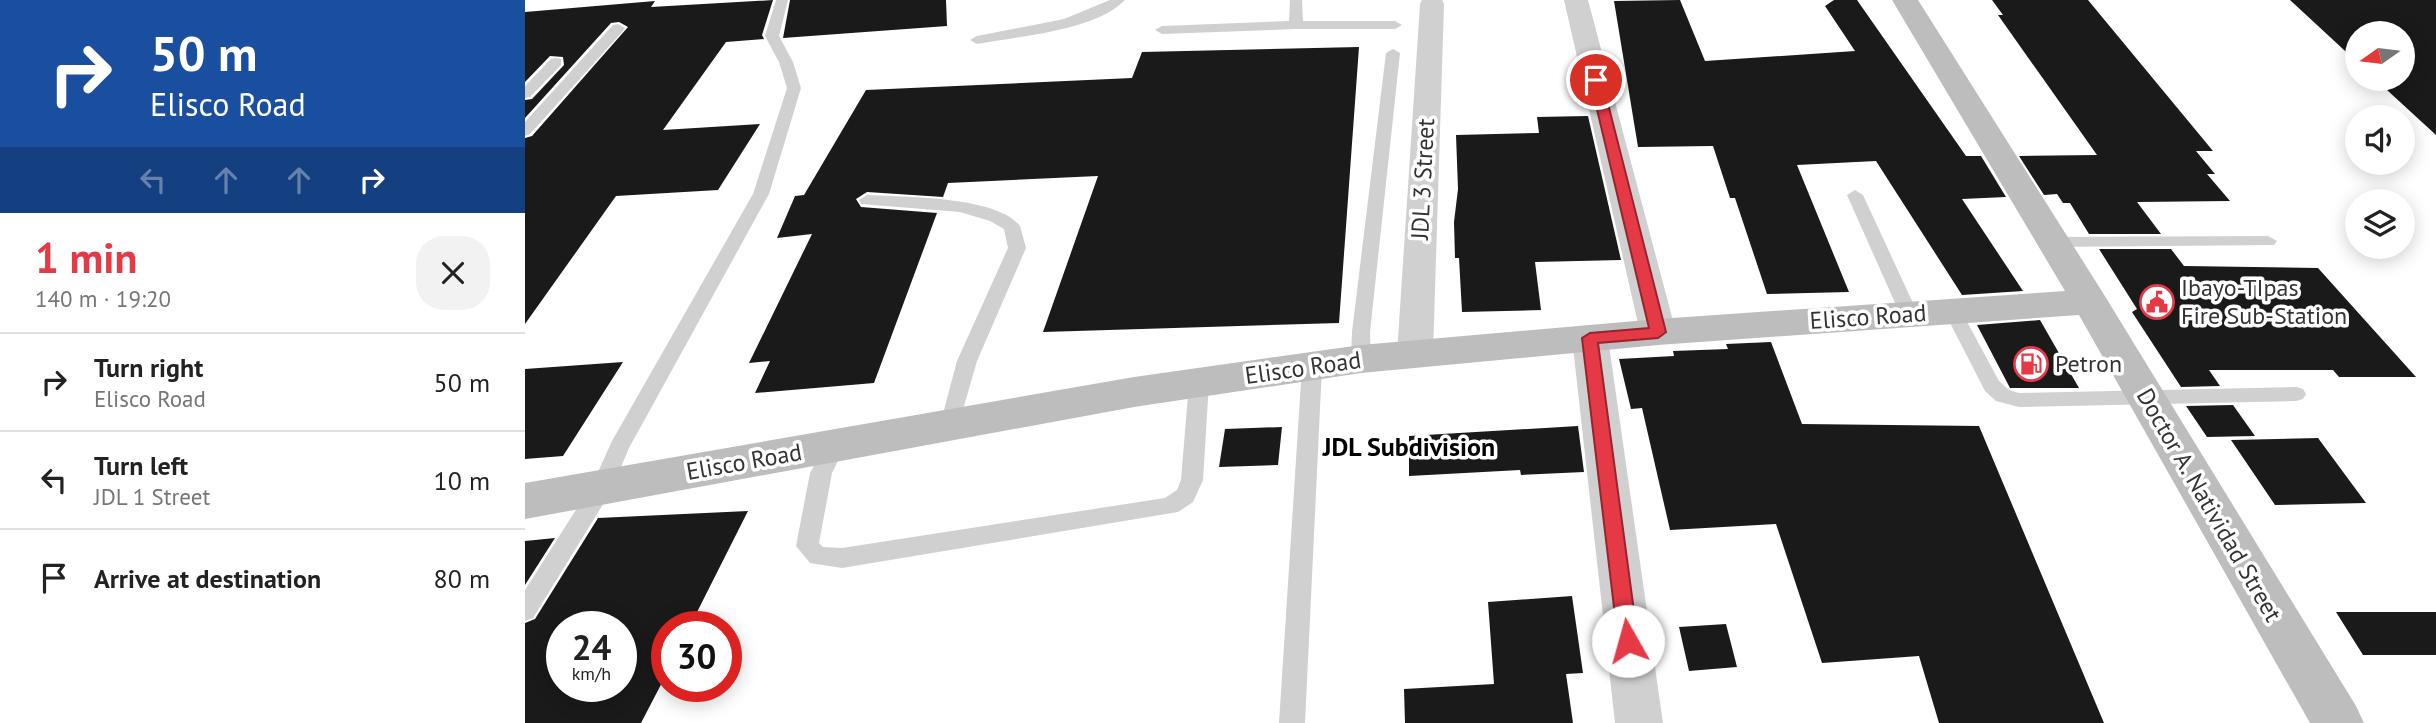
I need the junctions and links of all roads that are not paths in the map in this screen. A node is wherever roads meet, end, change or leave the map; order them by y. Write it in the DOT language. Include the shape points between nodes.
graph roads {
  1 [pos="782,0"];
  2 [pos="1119,0"];
  3 [pos="1296,0"];
  4 [pos="1576,0"];
  5 [pos="1905,0"];
  6 [pos="1432,4"];
  7 [pos="1395,25"];
  8 [pos="1296,26"];
  9 [pos="618,28"];
  10 [pos="1162,30"];
  11 [pos="977,40"];
  12 [pos="1394,53"];
  13 [pos="556,62"];
  14 [pos="525,94"];
  15 [pos="525,131"];
  16 [pos="1855,195"];
  17 [pos="867,200"];
  18 [pos="2053,242"];
  19 [pos="2268,242"];
  20 [pos="2090,302"];
  21 [pos="1952,311"];
  22 [pos="1909,314"];
  23 [pos="1658,332"];
  24 [pos="1590,338"];
  25 [pos="1415,354"];
  26 [pos="1361,359"];
  27 [pos="1312,367"];
  28 [pos="1199,383"];
  29 [pos="2296,394"];
  30 [pos="2145,396"];
  31 [pos="950,425"];
  32 [pos="836,445"];
  33 [pos="602,487"];
  34 [pos="525,501"];
  35 [pos="525,611"];
  36 [pos="1292,723"];
  37 [pos="1639,723"];
  38 [pos="2338,723"];
  1 -- 33 [label="lane" via="772,36 794,88 761,194 619,447"];
  2 -- 11 [label="lane" via="1103,11 1058,24"];
  3 -- 8 [label="lane"];
  4 -- 23 [label="street"];
  5 -- 18 [label="main road, Doctor A. Natividad Street"];
  6 -- 25 [label="street, JDL 3 Street"];
  7 -- 8 [label="lane"];
  8 -- 10 [label="lane"];
  9 -- 15 [label="lane"];
  12 -- 26 [label="lane"];
  13 -- 14 [label="lane"];
  16 -- 22 [label="lane"];
  17 -- 31 [label="lane" via="971,208 1011,226 1017,248 967,361"];
  18 -- 19 [label="lane"];
  18 -- 20 [label="main road, Doctor A. Natividad Street"];
  20 -- 21 [label="main road, Elisco Road"];
  20 -- 30 [label="main road, Doctor A. Natividad Street"];
  21 -- 22 [label="main road, Elisco Road"];
  21 -- 30 [label="lane" via="1992,386 2003,396 2019,400"];
  22 -- 23 [label="main road, Elisco Road"];
  23 -- 24 [label="main road, Elisco Road"];
  24 -- 25 [label="main road, Elisco Road"];
  24 -- 37 [label="street"];
  25 -- 26 [label="main road, Elisco Road"];
  26 -- 27 [label="main road, Elisco Road"];
  27 -- 28 [label="main road, Elisco Road"];
  27 -- 36 [label="lane"];
  28 -- 31 [label="main road, Elisco Road"];
  28 -- 32 [label="lane" via="1192,481 1185,496 1170,506 842,558 818,556 807,546 821,473"];
  29 -- 30 [label="lane"];
  30 -- 38 [label="main road, Doctor A. Natividad Street"];
  31 -- 32 [label="main road, Elisco Road"];
  32 -- 33 [label="main road, Elisco Road"];
  33 -- 34 [label="main road, Elisco Road"];
  33 -- 35 [label="lane"];
}
